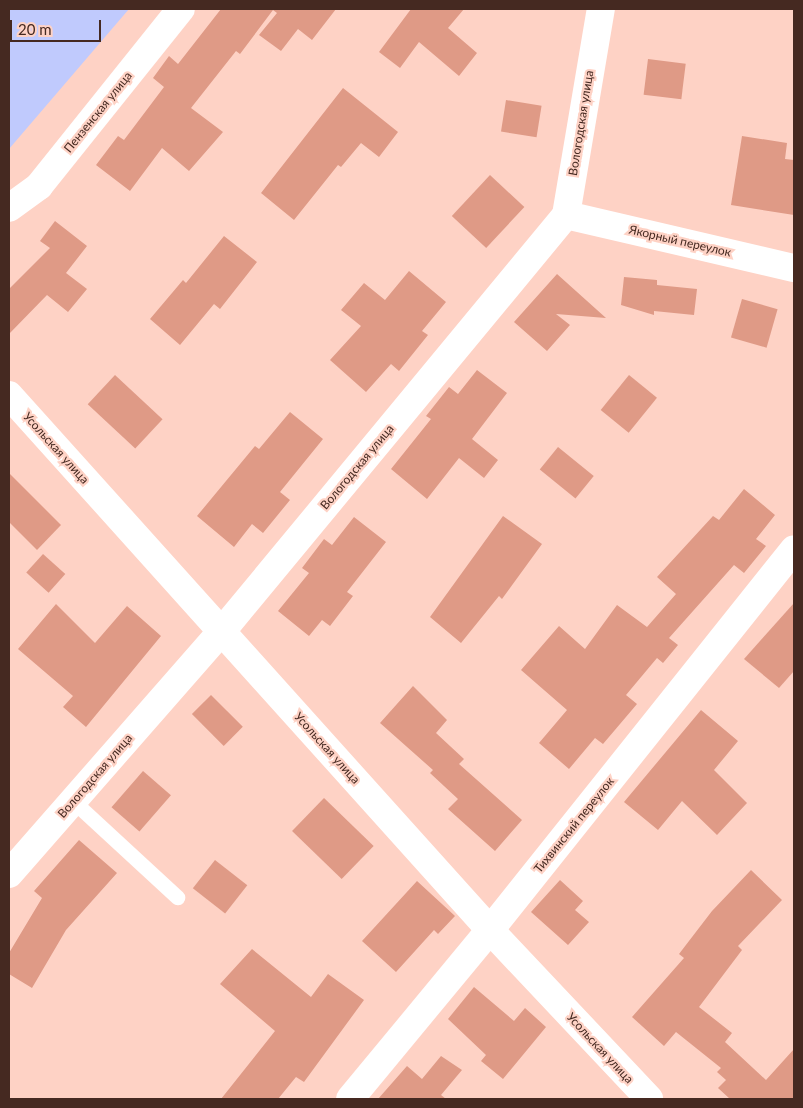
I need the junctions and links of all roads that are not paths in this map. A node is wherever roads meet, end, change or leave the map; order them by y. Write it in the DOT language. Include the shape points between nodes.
graph roads {
  1 [pos="181,9"];
  2 [pos="601,9"];
  3 [pos="9,208"];
  4 [pos="566,215"];
  5 [pos="794,268"];
  6 [pos="9,395"];
  7 [pos="794,549"];
  8 [pos="222,631"];
  9 [pos="73,801"];
  10 [pos="9,874"];
  11 [pos="176,897"];
  12 [pos="490,930"];
  13 [pos="350,1099"];
  14 [pos="649,1099"];
  1 -- 3 [label="street, Пензенская улица" via="39,186"];
  2 -- 4 [label="street, Вологодская улица"];
  4 -- 5 [label="street, Якорный переулок"];
  4 -- 8 [label="street, Вологодская улица"];
  6 -- 8 [label="street, Усольская улица"];
  7 -- 12 [label="street, Тихвинский переулок"];
  8 -- 9 [label="street, Вологодская улица"];
  8 -- 12 [label="street, Усольская улица"];
  9 -- 10 [label="street, Вологодская улица"];
  9 -- 11 [label="lane"];
  12 -- 13 [label="street, Тихвинский переулок"];
  12 -- 14 [label="street, Усольская улица"];
}
